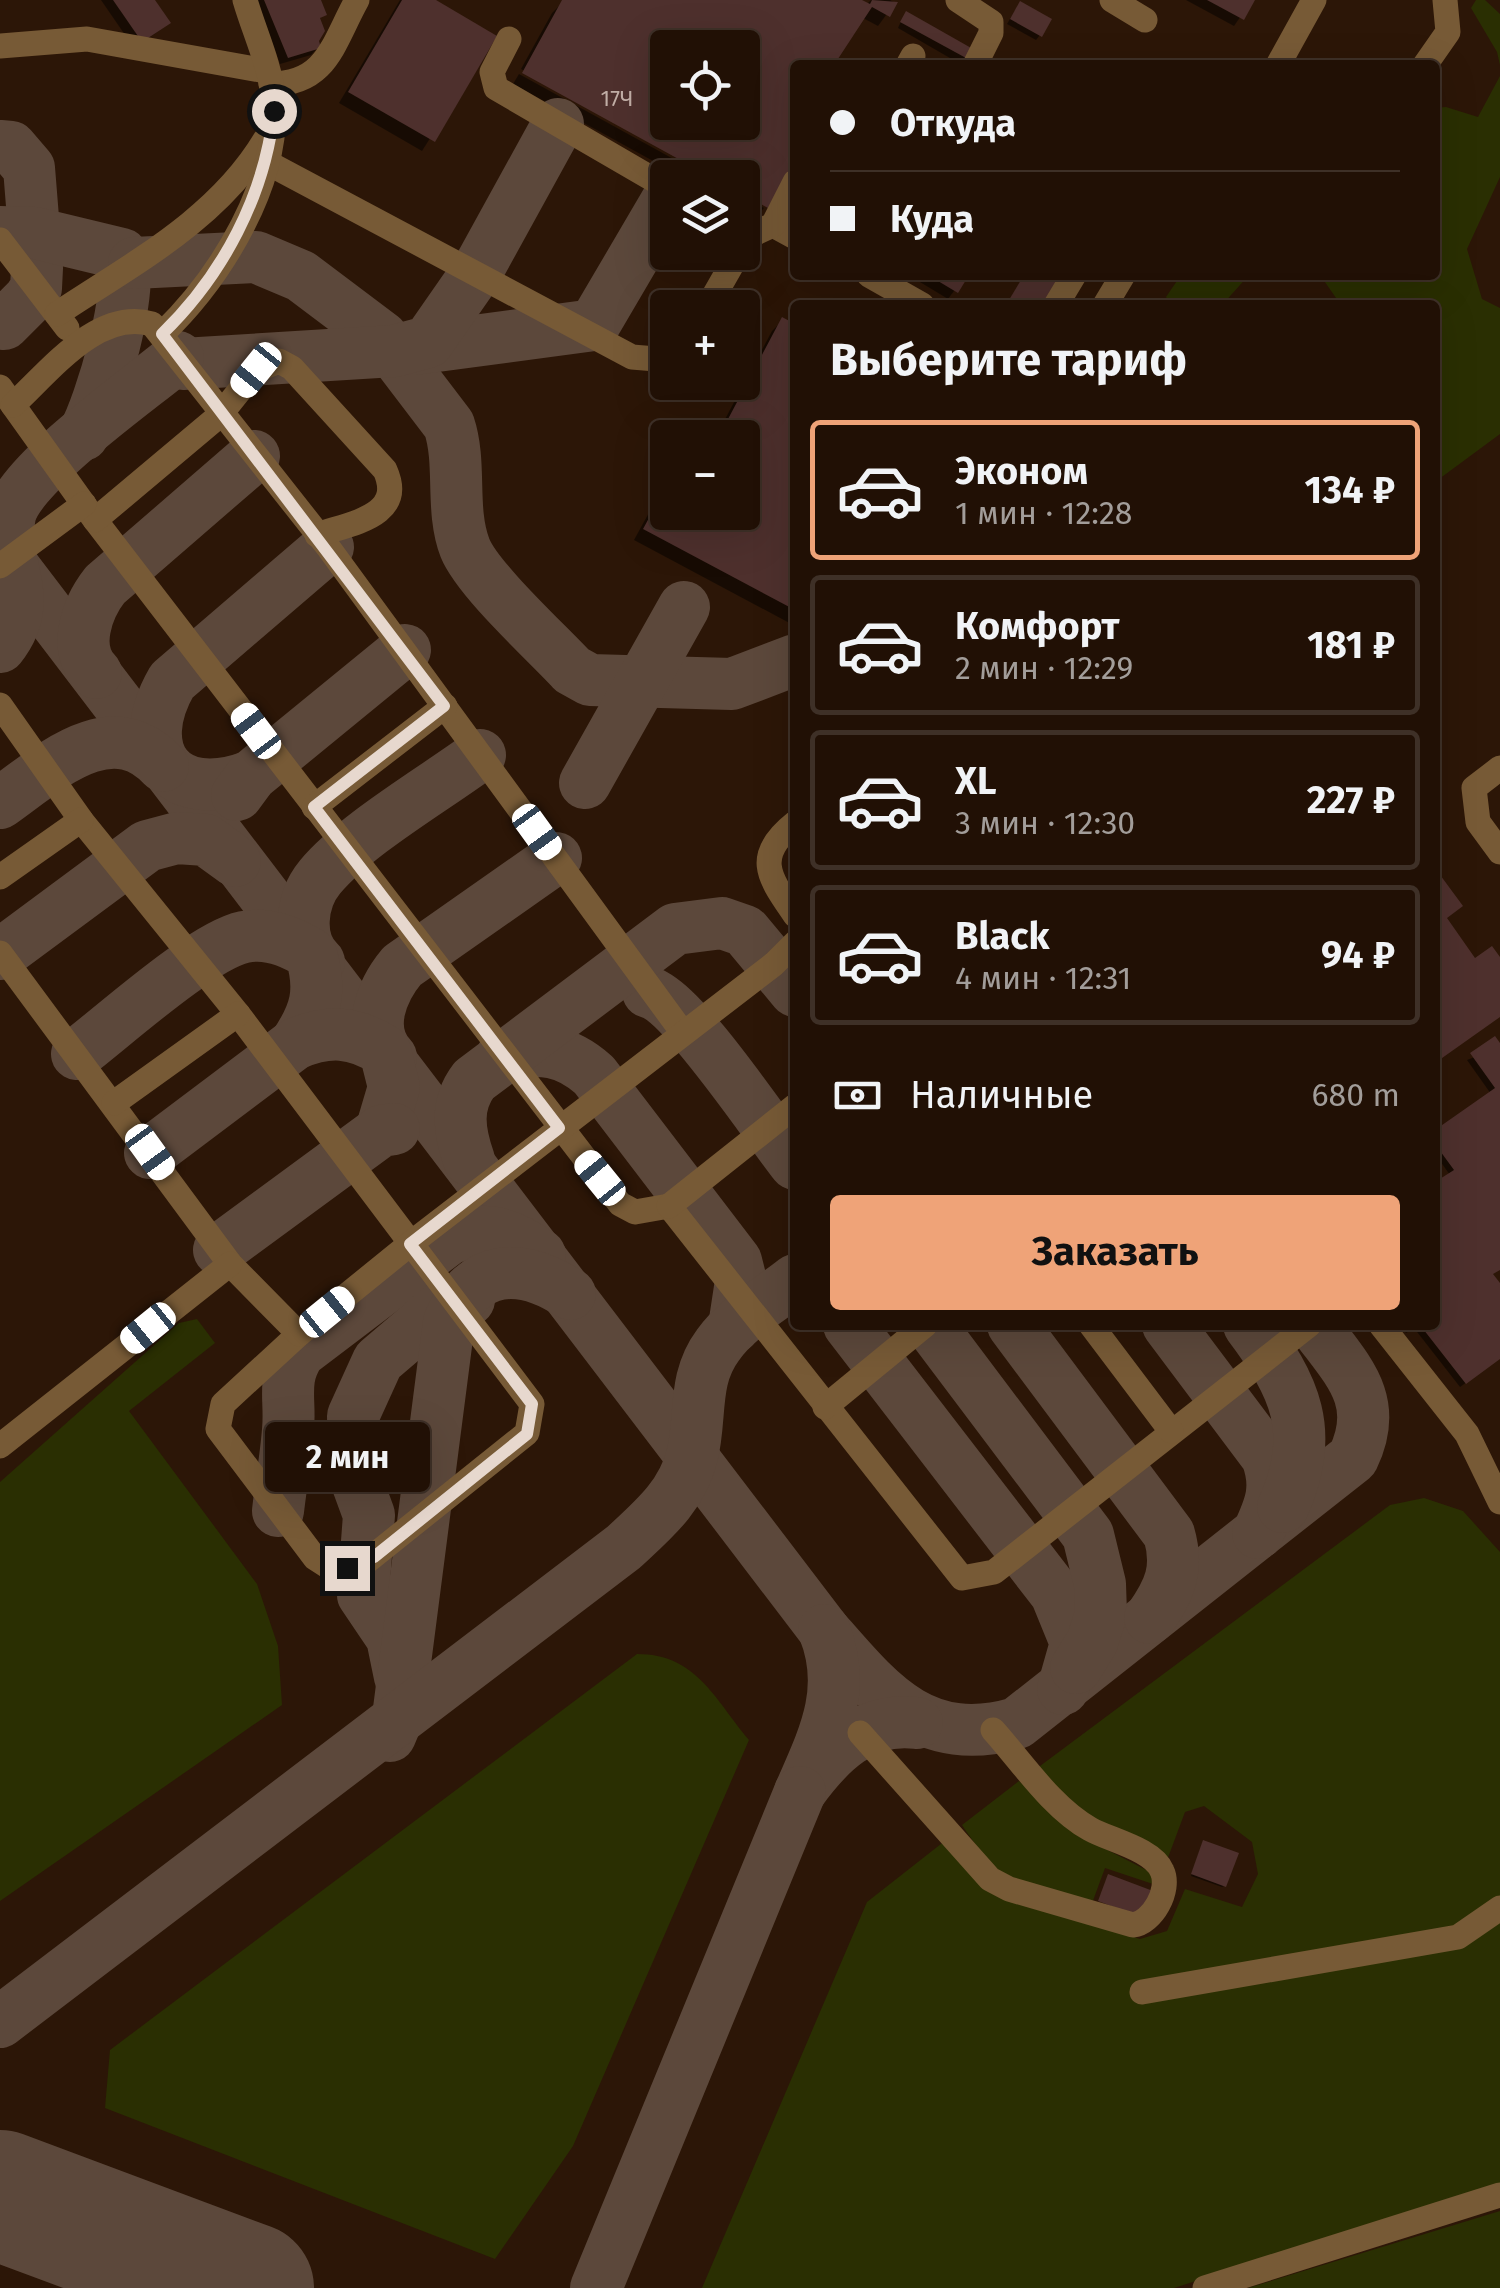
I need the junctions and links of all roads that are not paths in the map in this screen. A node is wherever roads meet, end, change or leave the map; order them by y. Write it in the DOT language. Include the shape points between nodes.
graph roads {
  1 [pos="246,0"];
  2 [pos="357,0"];
  3 [pos="958,0"];
  4 [pos="1112,0"];
  5 [pos="1314,0"];
  6 [pos="1445,0"];
  7 [pos="1145,20"];
  8 [pos="510,40"];
  9 [pos="0,46"];
  10 [pos="977,60"];
  11 [pos="1281,60"];
  12 [pos="1428,60"];
  13 [pos="268,78"];
  14 [pos="272,129"];
  15 [pos="268,162"];
  16 [pos="650,178"];
  17 [pos="790,189"];
  18 [pos="760,234"];
  19 [pos="0,240"];
  20 [pos="877,280"];
  21 [pos="913,300"];
  22 [pos="57,314"];
  23 [pos="162,334"];
  24 [pos="79,344"];
  25 [pos="650,358"];
  26 [pos="7,396"];
  27 [pos="220,415"];
  28 [pos="90,512"];
  29 [pos="316,535"];
  30 [pos="0,566"];
  31 [pos="0,705"];
  32 [pos="444,706"];
  33 [pos="1500,768"];
  34 [pos="314,807"];
  35 [pos="81,820"];
  36 [pos="790,827"];
  37 [pos="1500,852"];
  38 [pos="0,876"];
  39 [pos="790,909"];
  40 [pos="790,948"];
  41 [pos="0,953"];
  42 [pos="238,1014"];
  43 [pos="683,1033"];
  44 [pos="114,1103"];
  45 [pos="790,1110"];
  46 [pos="559,1128"];
  47 [pos="669,1206"];
  48 [pos="410,1244"];
  49 [pos="230,1264"];
  50 [pos="919,1330"];
  51 [pos="1094,1330"];
  52 [pos="1302,1330"];
  53 [pos="1385,1330"];
  54 [pos="300,1334"];
  55 [pos="825,1407"];
  56 [pos="1171,1431"];
  57 [pos="0,1446"];
  58 [pos="1500,1502"];
  59 [pos="992,1730"];
  60 [pos="860,1732"];
  61 [pos="1500,1908"];
  62 [pos="1142,1992"];
  63 [pos="1500,2194"];
  64 [pos="1206,2288"];
  1 -- 13 [label="street"];
  2 -- 13 [label="street" via="316,72 295,84"];
  3 -- 10 [label="street" via="991,22"];
  4 -- 7 [label="street"];
  5 -- 11 [label="street"];
  6 -- 12 [label="street" via="1448,32"];
  8 -- 16 [label="street" via="492,72 496,88"];
  9 -- 13 [label="street" via="87,39"];
  13 -- 14 [label="street"];
  14 -- 15 [label="street"];
  14 -- 22 [label="street" via="234,186 178,234"];
  15 -- 23 [label="street" via="221,259"];
  15 -- 25 [label="street" via="632,357"];
  17 -- 18 [label="street"];
  19 -- 22 [label="street"];
  20 -- 21 [label="street"];
  22 -- 24 [label="street"];
  23 -- 24 [label="street" via="135,319"];
  23 -- 27 [label="street"];
  24 -- 26 [label="street"];
  26 -- 28 [label="street"];
  27 -- 28 [label="street"];
  27 -- 29 [label="street"];
  27 -- 29 [label="street" via="256,370 279,360 385,470 392,484 380,513"];
  28 -- 30 [label="street"];
  28 -- 34 [label="street"];
  29 -- 32 [label="street"];
  31 -- 35 [label="street"];
  32 -- 34 [label="street"];
  32 -- 43 [label="street"];
  33 -- 37 [label="street" via="1474,788 1478,822"];
  34 -- 46 [label="street"];
  35 -- 38 [label="street"];
  35 -- 42 [label="street"];
  36 -- 39 [label="street" via="767,864"];
  40 -- 43 [label="street"];
  41 -- 44 [label="street"];
  42 -- 44 [label="street"];
  42 -- 48 [label="street"];
  43 -- 46 [label="street"];
  44 -- 49 [label="street"];
  45 -- 47 [label="street"];
  46 -- 47 [label="street" via="620,1204 635,1212"];
  46 -- 48 [label="street"];
  47 -- 55 [label="street"];
  48 -- 54 [label="street"];
  48 -- 54 [label="street" via="532,1404 532,1419 516,1446 361,1566 329,1567 315,1558 218,1429 223,1404"];
  49 -- 54 [label="street"];
  49 -- 57 [label="street"];
  50 -- 55 [label="street"];
  51 -- 56 [label="street"];
  52 -- 56 [label="street"];
  53 -- 58 [label="street" via="1467,1434"];
  55 -- 56 [label="street" via="962,1578 994,1572"];
  59 -- 60 [label="street" via="1086,1828 1154,1860 1164,1884 1144,1924 1009,1890 990,1879"];
  61 -- 62 [label="street" via="1458,1937"];
  63 -- 64 [label="street"];
}
